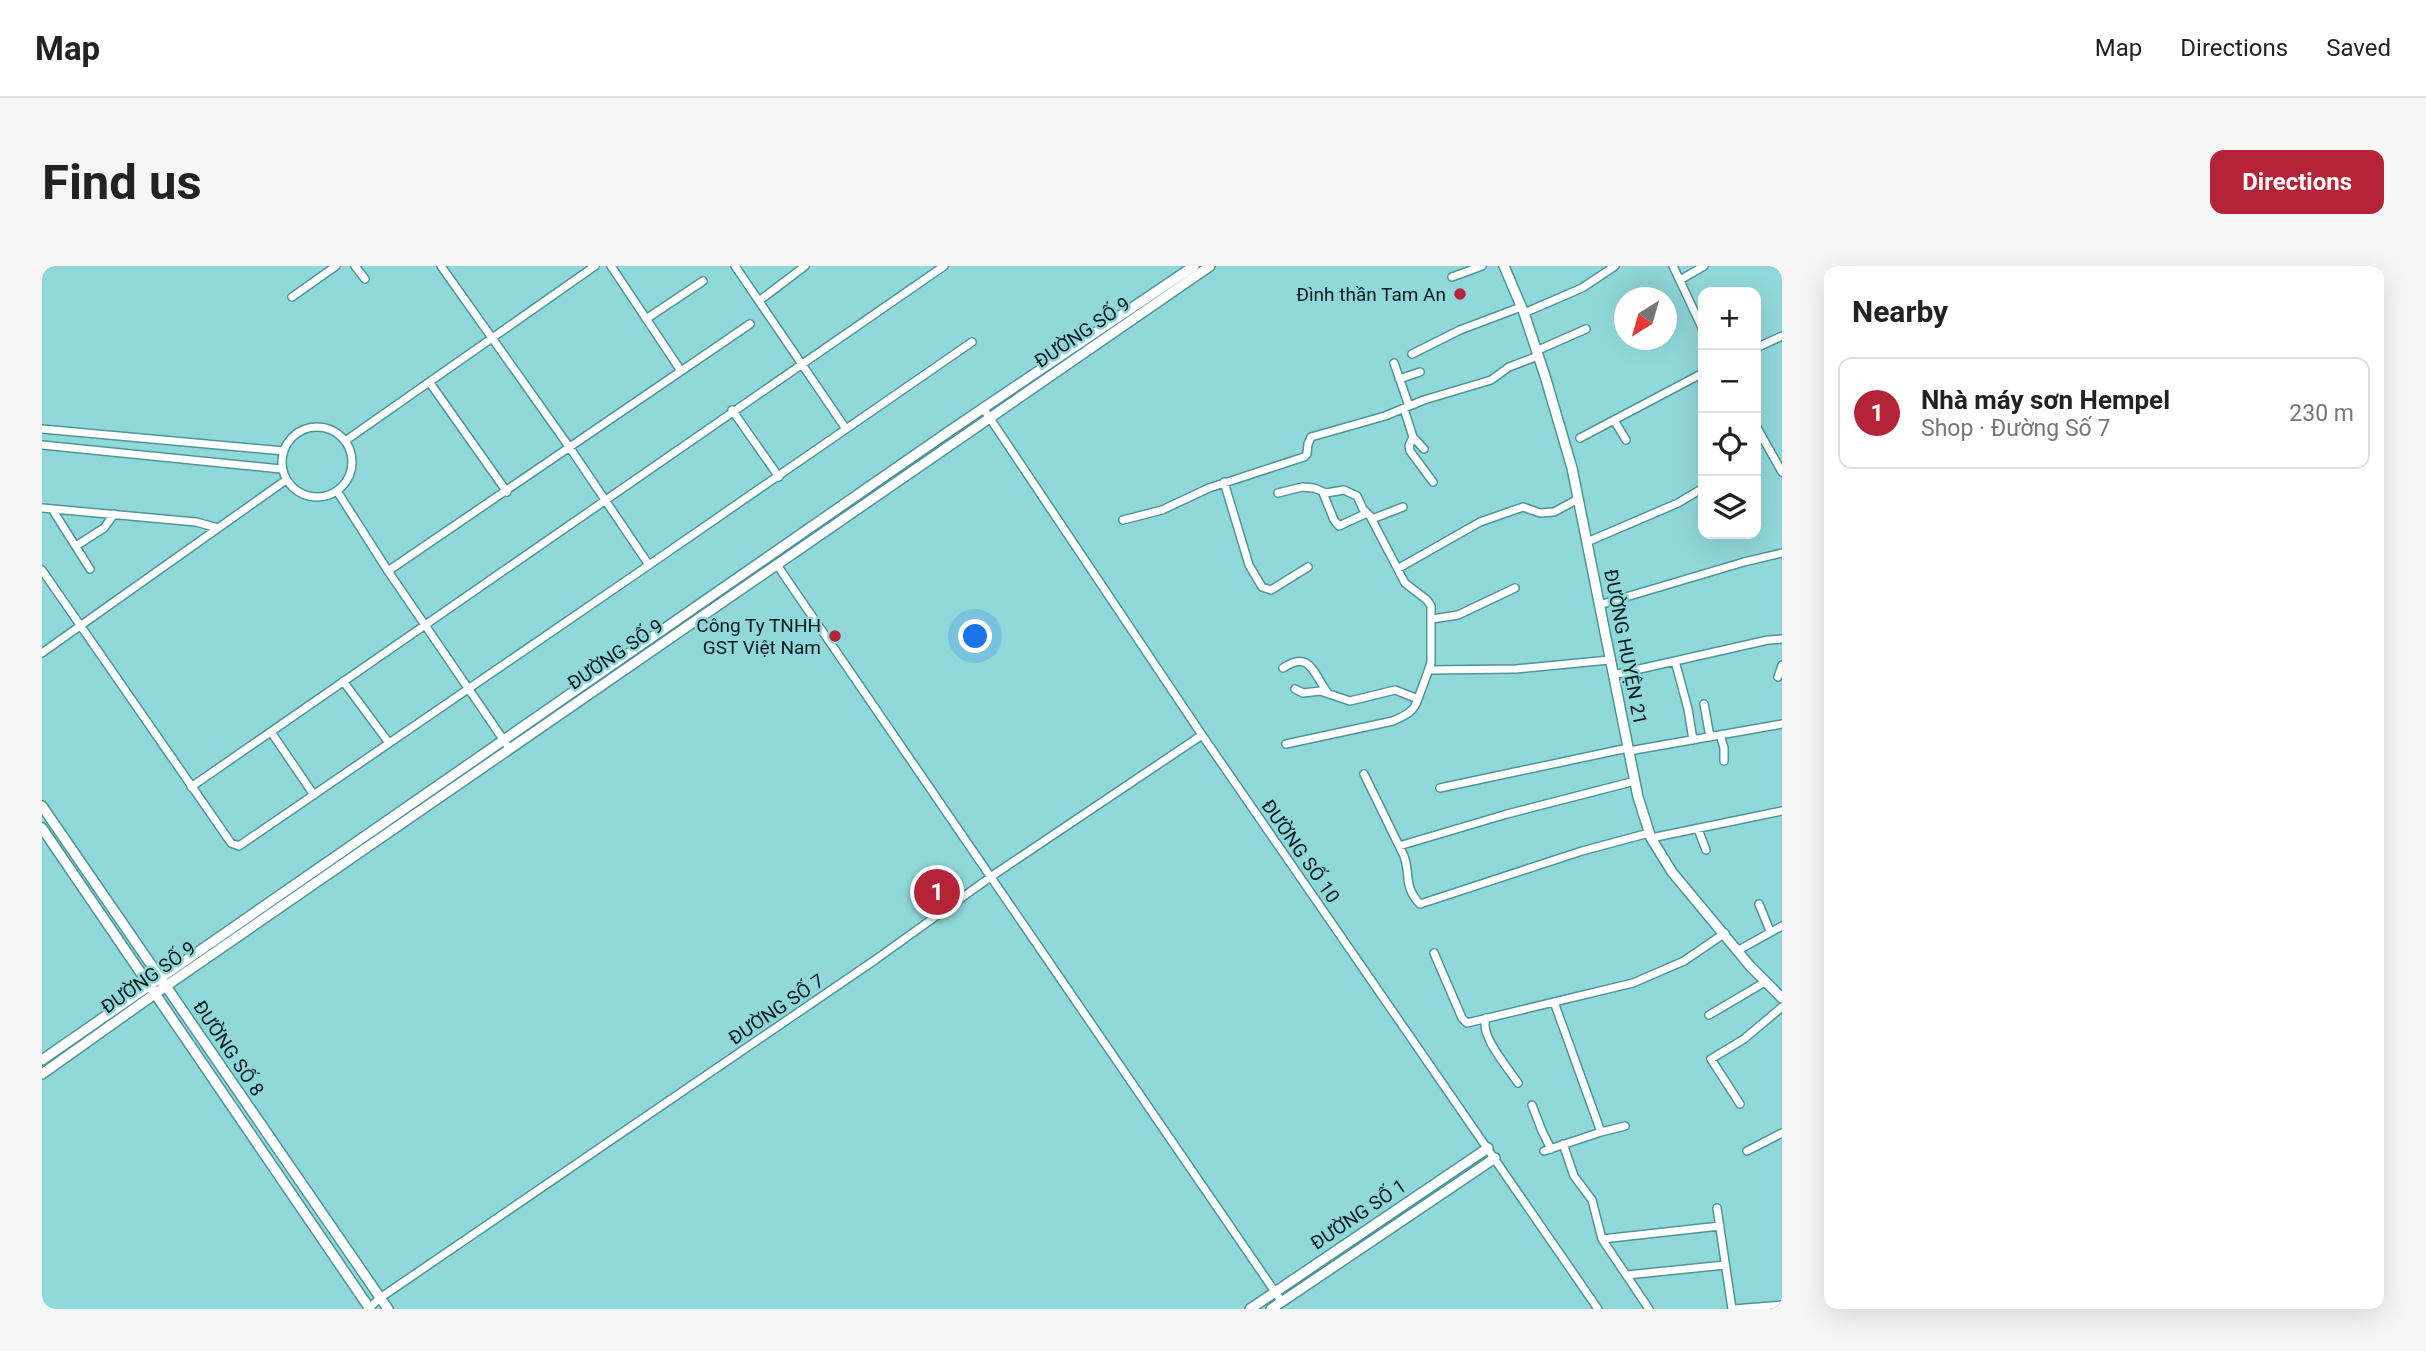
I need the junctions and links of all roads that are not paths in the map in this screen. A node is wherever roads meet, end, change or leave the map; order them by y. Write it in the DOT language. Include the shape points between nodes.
graph roads {
  1 [pos="336,266"];
  2 [pos="355,266"];
  3 [pos="441,266"];
  4 [pos="595,266"];
  5 [pos="611,266"];
  6 [pos="735,266"];
  7 [pos="805,266"];
  8 [pos="944,266"];
  9 [pos="1194,266"];
  10 [pos="1210,266"];
  11 [pos="1482,266"];
  12 [pos="1504,266"];
  13 [pos="1615,266"];
  14 [pos="1673,266"];
  15 [pos="1704,266"];
  16 [pos="1452,277"];
  17 [pos="365,278"];
  18 [pos="1680,279"];
  19 [pos="702,281"];
  20 [pos="292,297"];
  21 [pos="759,300"];
  22 [pos="1522,310"];
  23 [pos="646,319"];
  24 [pos="1698,319"];
  25 [pos="750,324"];
  26 [pos="1586,328"];
  27 [pos="1782,336"];
  28 [pos="493,338"];
  29 [pos="972,342"];
  30 [pos="1761,346"];
  31 [pos="1537,353"];
  32 [pos="1412,354"];
  33 [pos="1394,363"];
  34 [pos="803,364"];
  35 [pos="681,371"];
  36 [pos="1420,372"];
  37 [pos="1698,376"];
  38 [pos="1399,379"];
  39 [pos="430,383"];
  40 [pos="1407,407"];
  41 [pos="983,408"];
  42 [pos="732,411"];
  43 [pos="989,417"];
  44 [pos="1614,420"];
  45 [pos="42,429"];
  46 [pos="846,429"];
  47 [pos="1761,435"];
  48 [pos="1413,437"];
  49 [pos="1580,438"];
  50 [pos="1626,440"];
  51 [pos="345,441"];
  52 [pos="42,445"];
  53 [pos="570,448"];
  54 [pos="1424,449"];
  55 [pos="284,451"];
  56 [pos="281,469"];
  57 [pos="1782,472"];
  58 [pos="779,477"];
  59 [pos="286,480"];
  60 [pos="1224,482"];
  61 [pos="1433,482"];
  62 [pos="337,491"];
  63 [pos="1698,491"];
  64 [pos="507,492"];
  65 [pos="1278,493"];
  66 [pos="1323,493"];
  67 [pos="1578,499"];
  68 [pos="605,501"];
  69 [pos="1403,507"];
  70 [pos="42,508"];
  71 [pos="52,509"];
  72 [pos="114,514"];
  73 [pos="1370,516"];
  74 [pos="1123,520"];
  75 [pos="218,528"];
  76 [pos="1587,542"];
  77 [pos="76,546"];
  78 [pos="1782,553"];
  79 [pos="649,565"];
  80 [pos="777,565"];
  81 [pos="1308,567"];
  82 [pos="1399,568"];
  83 [pos="90,569"];
  84 [pos="42,570"];
  85 [pos="388,571"];
  86 [pos="1515,588"];
  87 [pos="1599,605"];
  88 [pos="1432,619"];
  89 [pos="80,625"];
  90 [pos="426,626"];
  91 [pos="1782,639"];
  92 [pos="42,653"];
  93 [pos="1609,660"];
  94 [pos="1675,661"];
  95 [pos="1782,665"];
  96 [pos="1283,668"];
  97 [pos="1429,670"];
  98 [pos="1613,675"];
  99 [pos="1778,677"];
  100 [pos="343,681"];
  101 [pos="468,689"];
  102 [pos="1295,689"];
  103 [pos="1327,692"];
  104 [pos="1418,698"];
  105 [pos="1704,704"];
  106 [pos="1782,724"];
  107 [pos="271,732"];
  108 [pos="1202,735"];
  109 [pos="1720,735"];
  110 [pos="1710,737"];
  111 [pos="1693,740"];
  112 [pos="389,743"];
  113 [pos="506,744"];
  114 [pos="1286,744"];
  115 [pos="1628,750"];
  116 [pos="1724,761"];
  117 [pos="1364,774"];
  118 [pos="1635,781"];
  119 [pos="191,788"];
  120 [pos="1440,788"];
  121 [pos="314,795"];
  122 [pos="42,806"];
  123 [pos="1782,811"];
  124 [pos="42,828"];
  125 [pos="1698,829"];
  126 [pos="1650,836"];
  127 [pos="1399,846"];
  128 [pos="1706,850"];
  129 [pos="992,876"];
  130 [pos="1759,904"];
  131 [pos="1782,926"];
  132 [pos="1770,931"];
  133 [pos="1725,933"];
  134 [pos="1737,951"];
  135 [pos="1434,953"];
  136 [pos="163,981"];
  137 [pos="1765,982"];
  138 [pos="153,990"];
  139 [pos="1781,996"];
  140 [pos="1555,1002"];
  141 [pos="1782,1007"];
  142 [pos="1709,1015"];
  143 [pos="1486,1018"];
  144 [pos="42,1060"];
  145 [pos="42,1074"];
  146 [pos="1518,1083"];
  147 [pos="1740,1104"];
  148 [pos="1532,1105"];
  149 [pos="1625,1126"];
  150 [pos="1601,1132"];
  151 [pos="1782,1133"];
  152 [pos="1563,1144"];
  153 [pos="1488,1148"];
  154 [pos="1747,1151"];
  155 [pos="1495,1158"];
  156 [pos="1717,1208"];
  157 [pos="1720,1226"];
  158 [pos="1602,1239"];
  159 [pos="1725,1265"];
  160 [pos="1627,1275"];
  161 [pos="1275,1292"];
  162 [pos="380,1298"];
  163 [pos="1282,1302"];
  164 [pos="1782,1305"];
  165 [pos="369,1309"];
  166 [pos="388,1309"];
  167 [pos="1250,1309"];
  168 [pos="1271,1309"];
  169 [pos="1598,1309"];
  170 [pos="1649,1309"];
  171 [pos="1733,1309"];
  1 -- 20 [label="street"];
  2 -- 17 [label="street"];
  3 -- 28 [label="street"];
  4 -- 28 [label="street"];
  5 -- 23 [label="street"];
  6 -- 21 [label="street"];
  7 -- 21 [label="street"];
  8 -- 34 [label="street"];
  9 -- 41 [label="street, ĐƯỜNG SỐ 9"];
  10 -- 43 [label="street, ĐƯỜNG SỐ 9"];
  11 -- 16 [label="street"];
  12 -- 22 [label="street, ĐƯỜNG HUYỆN 21"];
  13 -- 22 [label="street" via="1582,288"];
  14 -- 18 [label="street"];
  15 -- 18 [label="street"];
  18 -- 24 [label="street"];
  19 -- 23 [label="street"];
  21 -- 34 [label="street"];
  22 -- 31 [label="street, ĐƯỜNG HUYỆN 21"];
  22 -- 32 [label="street" via="1460,330"];
  23 -- 35 [label="street"];
  25 -- 35 [label="street"];
  26 -- 31 [label="street"];
  27 -- 30 [label="street"];
  28 -- 39 [label="street"];
  28 -- 53 [label="street"];
  29 -- 46 [label="street"];
  31 -- 40 [label="street" via="1491,380"];
  31 -- 67 [label="street, ĐƯỜNG HUYỆN 21"];
  33 -- 38 [label="street"];
  34 -- 42 [label="street"];
  34 -- 46 [label="street"];
  35 -- 53 [label="street"];
  36 -- 38 [label="street"];
  37 -- 44 [label="street"];
  38 -- 40 [label="street"];
  39 -- 51 [label="street"];
  39 -- 64 [label="street"];
  40 -- 48 [label="street"];
  40 -- 60 [label="street" via="1311,437 1304,457"];
  41 -- 43 [label="street, ĐƯỜNG SỐ 10"];
  41 -- 113 [label="street, ĐƯỜNG SỐ 9"];
  42 -- 58 [label="street"];
  42 -- 68 [label="street"];
  43 -- 80 [label="street, ĐƯỜNG SỐ 9"];
  43 -- 108 [label="street, ĐƯỜNG SỐ 10"];
  44 -- 49 [label="street"];
  44 -- 50 [label="street"];
  45 -- 55 [label="street"];
  46 -- 58 [label="street"];
  47 -- 57 [label="street"];
  48 -- 54 [label="street"];
  48 -- 61 [label="street" via="1410,451"];
  51 -- 55 [label="street" via="331,429 312,426 295,434"];
  51 -- 62 [label="street" via="351,452 351,471"];
  52 -- 56 [label="street"];
  53 -- 64 [label="street"];
  53 -- 68 [label="street"];
  55 -- 56 [label="street"];
  56 -- 59 [label="street"];
  58 -- 79 [label="street"];
  59 -- 62 [label="street" via="295,490 313,497"];
  59 -- 75 [label="street"];
  60 -- 74 [label="street" via="1162,510"];
  60 -- 81 [label="street" via="1249,565 1262,587 1271,590"];
  62 -- 85 [label="street"];
  63 -- 76 [label="street"];
  64 -- 85 [label="street"];
  65 -- 66 [label="street" via="1302,487"];
  66 -- 73 [label="street" via="1349,492"];
  66 -- 73 [label="street" via="1339,526"];
  67 -- 76 [label="street, ĐƯỜNG HUYỆN 21"];
  67 -- 82 [label="street" via="1554,512 1523,507 1480,522"];
  68 -- 79 [label="street"];
  68 -- 90 [label="street"];
  69 -- 73 [label="street"];
  70 -- 71 [label="street"];
  71 -- 72 [label="street"];
  71 -- 77 [label="street"];
  72 -- 75 [label="street"];
  72 -- 77 [label="street" via="104,528"];
  73 -- 82 [label="street"];
  75 -- 89 [label="street"];
  76 -- 87 [label="street, ĐƯỜNG HUYỆN 21"];
  77 -- 83 [label="street"];
  78 -- 87 [label="street"];
  79 -- 101 [label="street"];
  80 -- 113 [label="street, ĐƯỜNG SỐ 9"];
  80 -- 129 [label="street"];
  82 -- 88 [label="street" via="1409,588 1431,606"];
  84 -- 89 [label="street"];
  85 -- 90 [label="street"];
  86 -- 88 [label="street" via="1458,615"];
  87 -- 93 [label="street, ĐƯỜNG HUYỆN 21"];
  88 -- 97 [label="street"];
  89 -- 92 [label="street"];
  89 -- 119 [label="street"];
  90 -- 100 [label="street"];
  90 -- 101 [label="street"];
  91 -- 94 [label="street"];
  93 -- 97 [label="street" via="1516,669"];
  93 -- 98 [label="street, ĐƯỜNG HUYỆN 21"];
  94 -- 98 [label="street"];
  94 -- 111 [label="street"];
  95 -- 99 [label="street"];
  96 -- 103 [label="street" via="1304,661"];
  97 -- 104 [label="street"];
  98 -- 115 [label="street, ĐƯỜNG HUYỆN 21"];
  100 -- 107 [label="street"];
  100 -- 112 [label="street"];
  101 -- 112 [label="street"];
  101 -- 113 [label="street"];
  102 -- 103 [label="street"];
  103 -- 104 [label="street" via="1350,701 1395,690"];
  104 -- 114 [label="street" via="1408,714 1393,721"];
  105 -- 110 [label="street"];
  106 -- 109 [label="street"];
  107 -- 119 [label="street"];
  107 -- 121 [label="street"];
  108 -- 129 [label="street, ĐƯỜNG SỐ 7"];
  108 -- 153 [label="street, ĐƯỜNG SỐ 10"];
  109 -- 110 [label="street"];
  109 -- 116 [label="street"];
  110 -- 111 [label="street"];
  111 -- 115 [label="street"];
  112 -- 121 [label="street"];
  113 -- 136 [label="street, ĐƯỜNG SỐ 9"];
  115 -- 118 [label="street, ĐƯỜNG HUYỆN 21"];
  115 -- 120 [label="street"];
  117 -- 127 [label="street"];
  118 -- 126 [label="street, ĐƯỜNG HUYỆN 21"];
  118 -- 127 [label="street"];
  119 -- 121 [label="street" via="235,846"];
  122 -- 136 [label="street, ĐƯỜNG SỐ 8"];
  123 -- 125 [label="street"];
  124 -- 138 [label="street, ĐƯỜNG SỐ 8"];
  125 -- 126 [label="street"];
  125 -- 128 [label="street"];
  126 -- 127 [label="street" via="1581,851 1423,905 1407,883 1408,866"];
  126 -- 133 [label="street, ĐƯỜNG HUYỆN 21" via="1672,872"];
  129 -- 161 [label="street"];
  129 -- 162 [label="street, ĐƯỜNG SỐ 7"];
  130 -- 132 [label="street"];
  131 -- 132 [label="street"];
  132 -- 134 [label="street"];
  133 -- 134 [label="street, ĐƯỜNG HUYỆN 21"];
  133 -- 140 [label="street" via="1684,961 1633,983"];
  134 -- 137 [label="street, ĐƯỜNG HUYỆN 21"];
  135 -- 143 [label="street" via="1464,1021"];
  136 -- 138 [label="street, ĐƯỜNG SỐ 9"];
  136 -- 162 [label="street, ĐƯỜNG SỐ 8"];
  137 -- 139 [label="street, ĐƯỜNG HUYỆN 21"];
  137 -- 142 [label="street"];
  138 -- 144 [label="street, ĐƯỜNG SỐ 9"];
  138 -- 145 [label="street, ĐƯỜNG SỐ 9"];
  138 -- 165 [label="street, ĐƯỜNG SỐ 8"];
  140 -- 143 [label="street"];
  140 -- 150 [label="street"];
  141 -- 147 [label="street" via="1712,1059"];
  143 -- 146 [label="street" via="1484,1026 1492,1045"];
  148 -- 152 [label="street" via="1548,1150"];
  149 -- 150 [label="street"];
  150 -- 152 [label="street"];
  151 -- 154 [label="street"];
  152 -- 158 [label="street" via="1574,1176 1592,1200"];
  153 -- 155 [label="street, ĐƯỜNG SỐ 10"];
  153 -- 161 [label="street, ĐƯỜNG SỐ 1"];
  155 -- 163 [label="street, ĐƯỜNG SỐ 1"];
  155 -- 169 [label="street, ĐƯỜNG SỐ 10"];
  156 -- 157 [label="street"];
  157 -- 158 [label="street"];
  157 -- 159 [label="street"];
  158 -- 160 [label="street"];
  159 -- 160 [label="street"];
  159 -- 171 [label="street"];
  160 -- 170 [label="street"];
  161 -- 163 [label="street"];
  161 -- 167 [label="street, ĐƯỜNG SỐ 1"];
  162 -- 165 [label="street, ĐƯỜNG SỐ 7"];
  162 -- 166 [label="street, ĐƯỜNG SỐ 8"];
  163 -- 168 [label="street, ĐƯỜNG SỐ 1"];
  164 -- 171 [label="street"];
}
